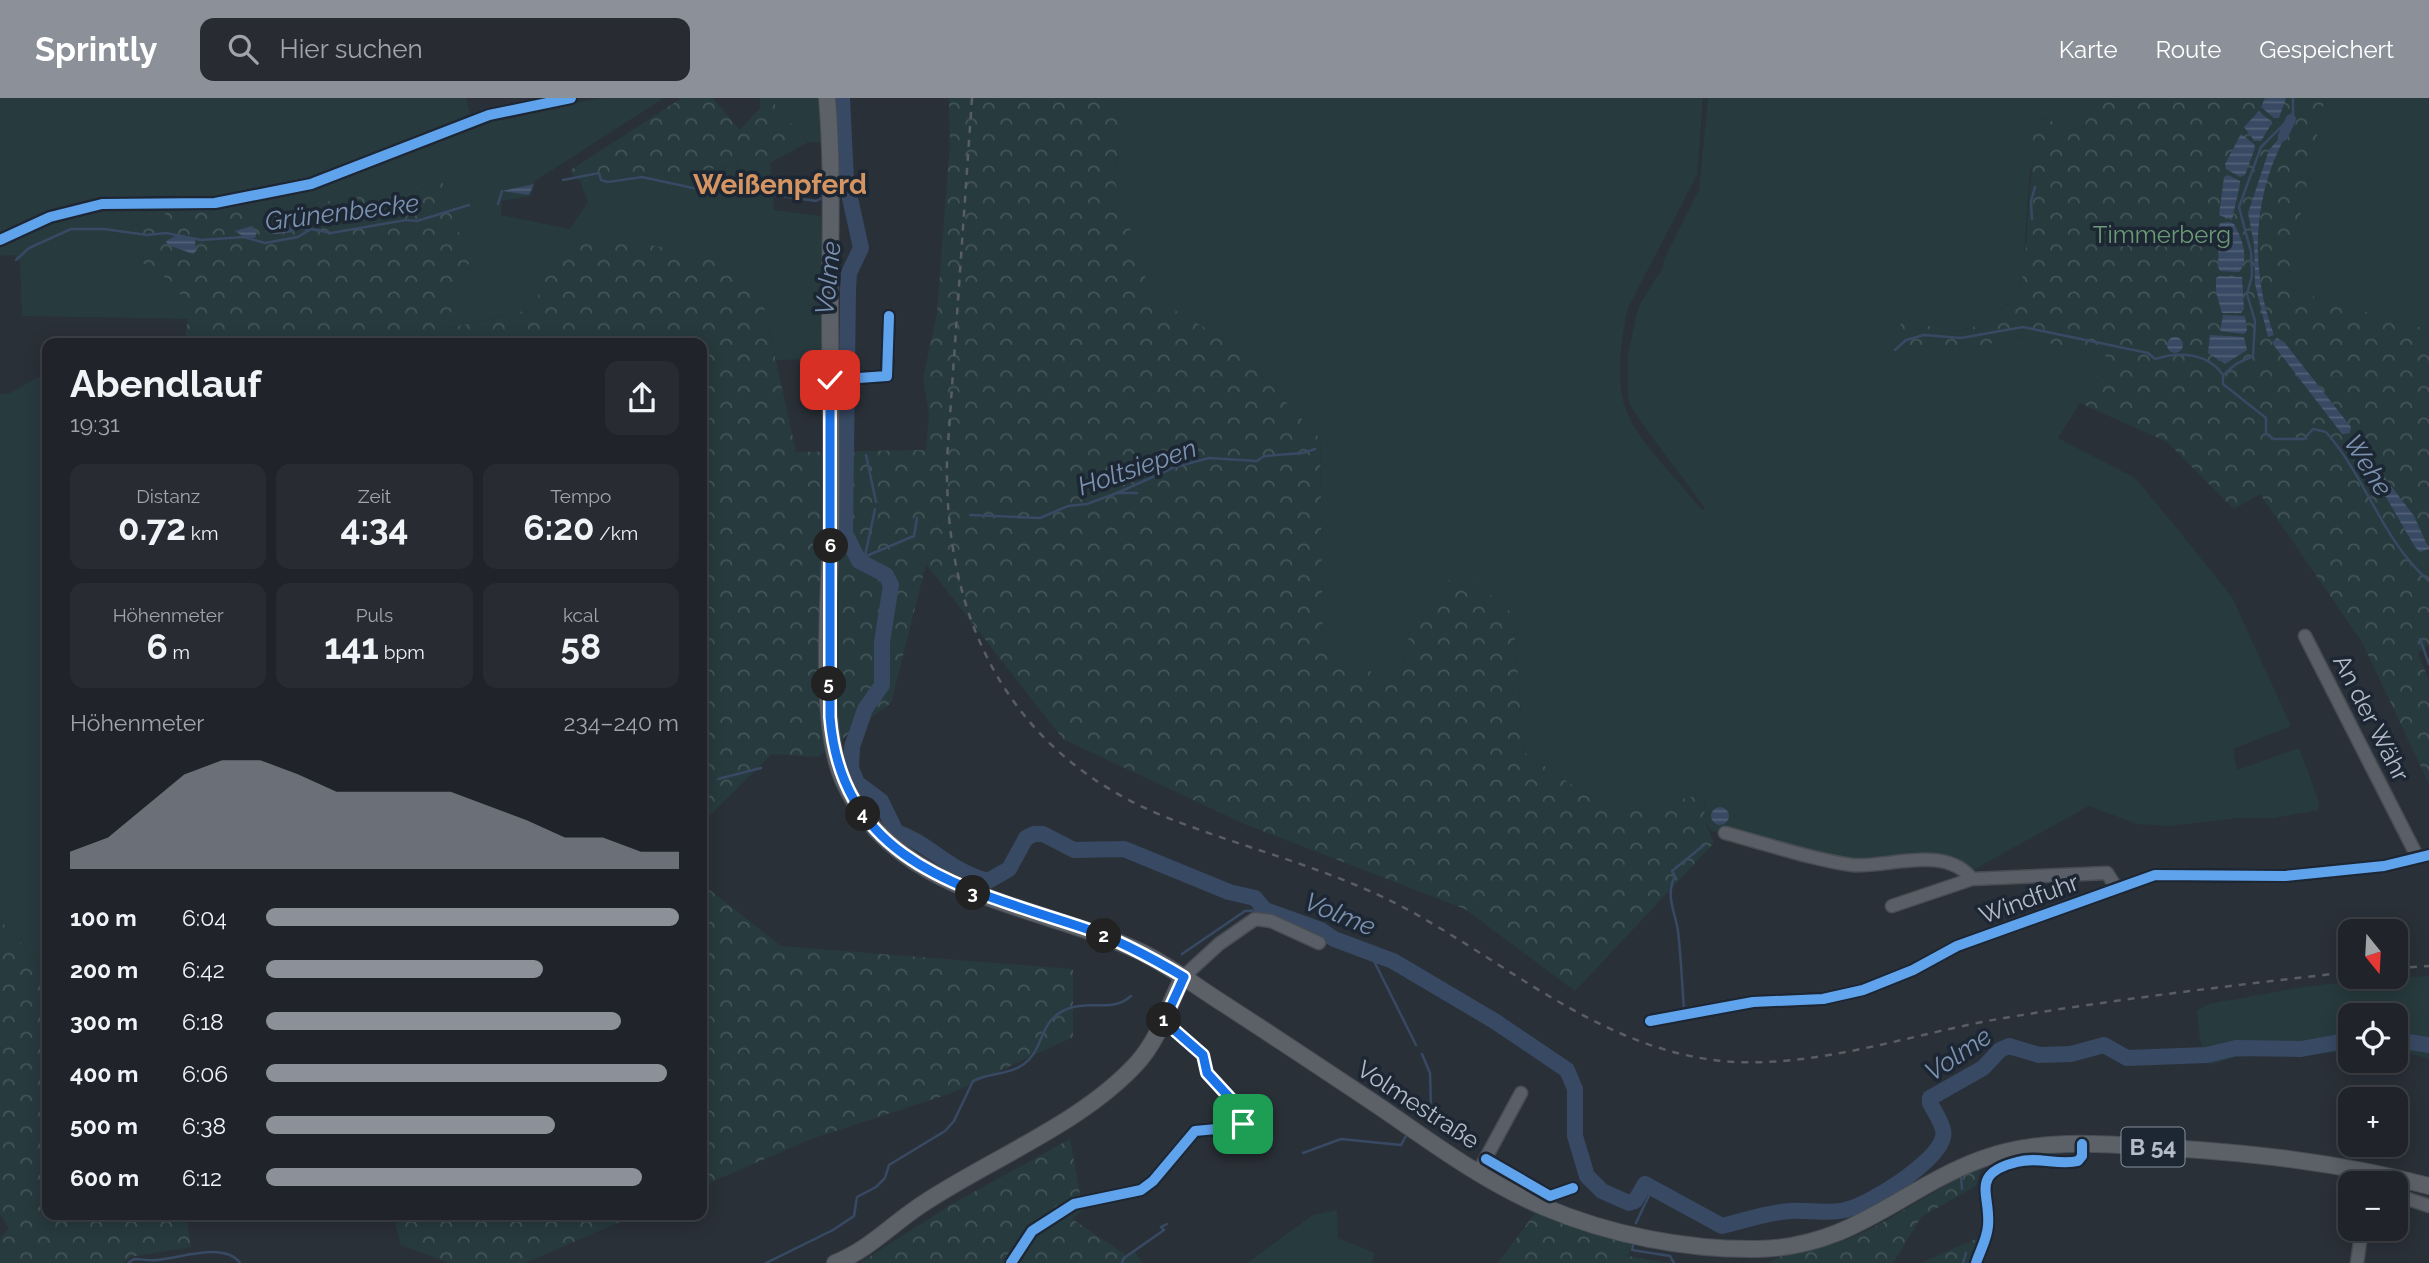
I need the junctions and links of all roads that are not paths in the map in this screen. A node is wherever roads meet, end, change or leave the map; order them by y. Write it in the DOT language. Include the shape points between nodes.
graph roads {
  1 [pos="571,98"];
  2 [pos="827,98"];
  3 [pos="0,240"];
  4 [pos="889,316"];
  5 [pos="835,380"];
  6 [pos="2305,636"];
  7 [pos="1725,834"];
  8 [pos="2423,856"];
  9 [pos="1972,879"];
  10 [pos="2117,889"];
  11 [pos="1892,906"];
  12 [pos="1319,943"];
  13 [pos="1184,977"];
  14 [pos="1164,1021"];
  15 [pos="1650,1021"];
  16 [pos="1521,1093"];
  17 [pos="2082,1144"];
  18 [pos="1482,1165"];
  19 [pos="2338,1172"];
  20 [pos="2408,1183"];
  21 [pos="2429,1186"];
  22 [pos="1573,1188"];
  23 [pos="2408,1199"];
  24 [pos="2429,1206"];
  25 [pos="2360,1241"];
  26 [pos="835,1263"];
  27 [pos="1011,1263"];
  28 [pos="1976,1263"];
  29 [pos="2357,1263"];
  1 -- 3 [label="street" via="489,115 312,184 215,202 102,204 59,214"];
  2 -- 5 [label="main road, B 54"];
  4 -- 5 [label="street" via="887,376"];
  5 -- 13 [label="main road, Volmestraße / B 54" via="828,675 832,746 844,781 875,830 930,872 1005,905 1086,928 1146,954"];
  6 -- 8 [label="street, An der Währ"];
  7 -- 9 [label="street" via="1853,865 1942,861"];
  8 -- 10 [label="street, Windfuhr" via="2384,866 2285,876 2165,873"];
  9 -- 10 [label="street" via="2107,873"];
  9 -- 11 [label="street"];
  10 -- 15 [label="street, Windfuhr" via="1957,946 1863,990 1823,999 1753,1002"];
  12 -- 13 [label="street" via="1271,921 1255,919"];
  13 -- 14 [label="main road"];
  13 -- 18 [label="main road, Volmestraße / B 54"];
  14 -- 26 [label="main road" via="1138,1062 1093,1101 922,1204 862,1249"];
  14 -- 27 [label="street" via="1203,1055 1207,1073 1241,1110 1243,1124 1195,1131 1141,1190 1074,1204 1032,1231"];
  16 -- 18 [label="street"];
  17 -- 18 [label="main road, Volmestraße / B 54" via="2038,1146 1984,1158 1843,1232 1802,1244 1758,1249 1635,1236 1537,1204"];
  17 -- 19 [label="main road, Volmestraße / B 54" via="2197,1148"];
  17 -- 28 [label="street" via="2078,1161 2017,1162 1989,1177 1983,1190 1988,1226"];
  18 -- 22 [label="street" via="1550,1196"];
  20 -- 21 [label="main road, Volmestraße / B 54"];
  23 -- 24 [label="street"];
  25 -- 29 [label="street"];
}
